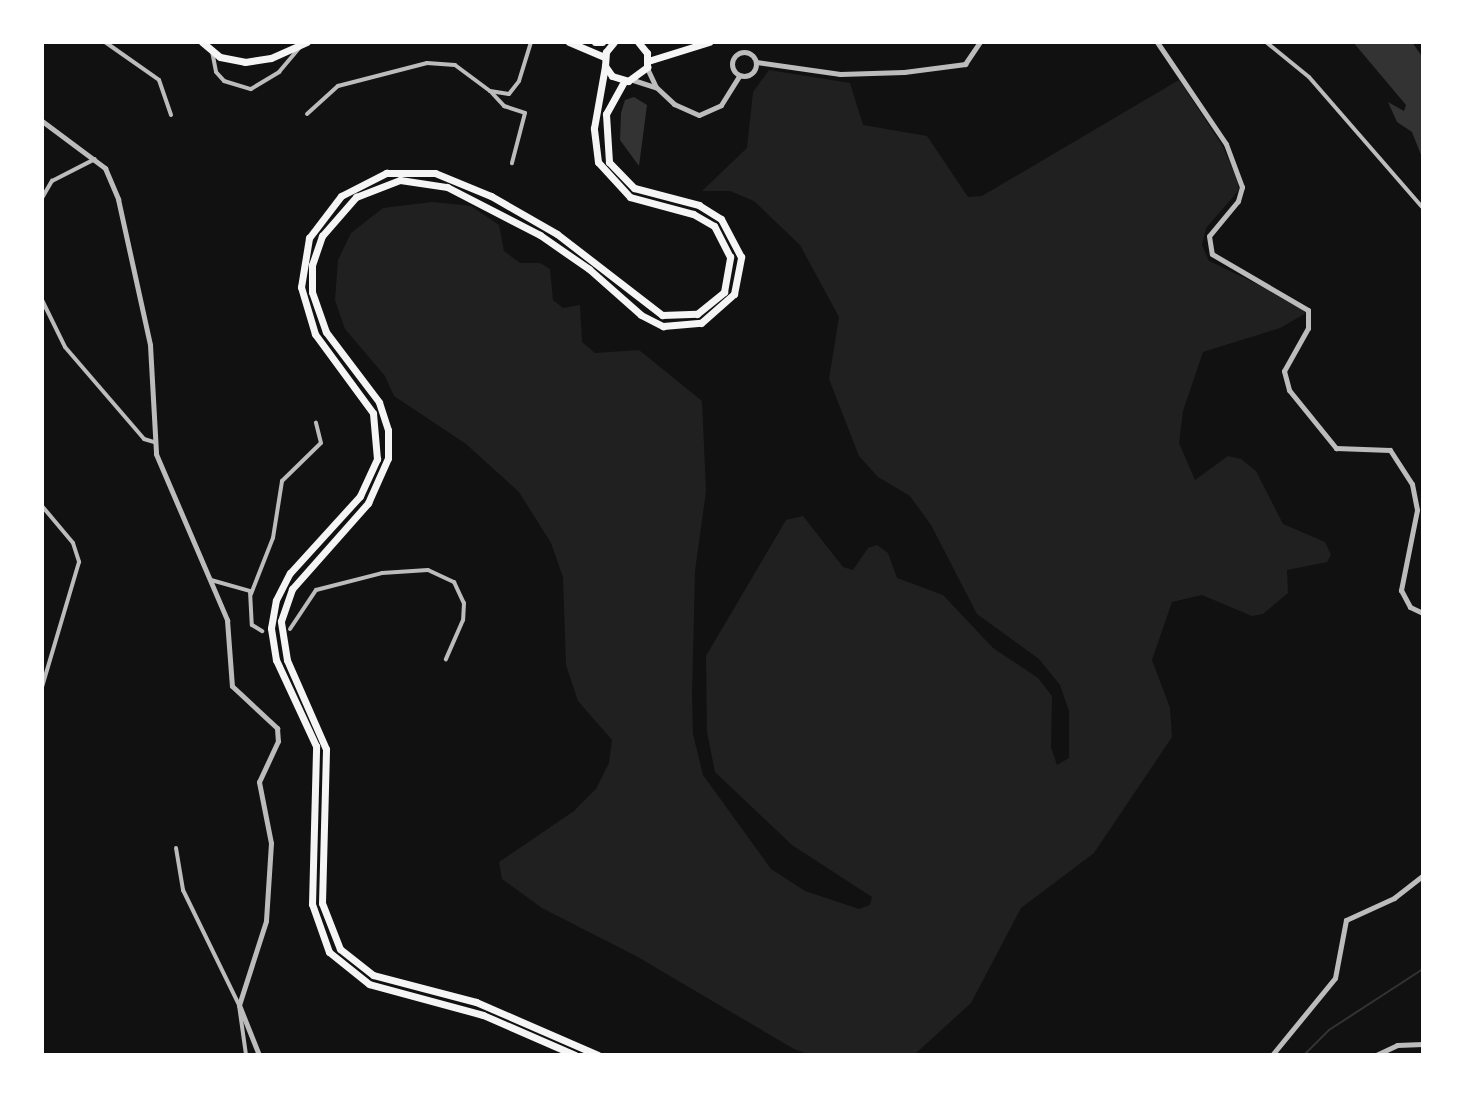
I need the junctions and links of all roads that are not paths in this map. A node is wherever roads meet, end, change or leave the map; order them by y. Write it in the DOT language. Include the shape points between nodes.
graph roads {
  1 [pos="105,42"];
  2 [pos="202,42"];
  3 [pos="531,42"];
  4 [pos="569,42"];
  5 [pos="595,42"];
  6 [pos="602,42"];
  7 [pos="614,42"];
  8 [pos="640,42"];
  9 [pos="652,42"];
  10 [pos="709,42"];
  11 [pos="980,42"];
  12 [pos="1157,42"];
  13 [pos="1266,42"];
  14 [pos="304,43"];
  15 [pos="212,51"];
  16 [pos="605,61"];
  17 [pos="756,62"];
  18 [pos="647,64"];
  19 [pos="739,76"];
  20 [pos="628,81"];
  21 [pos="656,87"];
  22 [pos="490,91"];
  23 [pos="307,114"];
  24 [pos="171,115"];
  25 [pos="42,121"];
  26 [pos="94,158"];
  27 [pos="512,163"];
  28 [pos="42,198"];
  29 [pos="1422,207"];
  30 [pos="42,300"];
  31 [pos="316,423"];
  32 [pos="154,442"];
  33 [pos="42,506"];
  34 [pos="211,580"];
  35 [pos="251,594"];
  36 [pos="1423,613"];
  37 [pos="290,629"];
  38 [pos="262,631"];
  39 [pos="446,659"];
  40 [pos="42,687"];
  41 [pos="176,848"];
  42 [pos="1423,875"];
  43 [pos="239,1005"];
  44 [pos="1423,1044"];
  45 [pos="246,1055"];
  46 [pos="259,1055"];
  47 [pos="274,1055"];
  48 [pos="293,1055"];
  49 [pos="575,1055"];
  50 [pos="598,1055"];
  51 [pos="1272,1055"];
  52 [pos="1376,1055"];
  1 -- 24 [label="street" via="159,80"];
  2 -- 15 [label="main road"];
  3 -- 22 [label="street" via="514,89 503,95"];
  4 -- 16 [label="main road"];
  5 -- 6 [label="main road"];
  7 -- 16 [label="main road"];
  8 -- 9 [label="main road"];
  8 -- 18 [label="main road"];
  10 -- 18 [label="main road"];
  11 -- 17 [label="street" via="965,64 904,72 840,74"];
  12 -- 36 [label="street" via="1226,144 1242,187 1238,201 1209,236 1212,254 1308,310 1308,328 1284,371 1289,390 1336,448 1390,450 1412,484 1417,510 1401,590 1410,607"];
  13 -- 29 [label="street" via="1309,77"];
  14 -- 15 [label="main road" via="258,61 232,60"];
  14 -- 15 [label="street" via="279,72 251,89 224,81 216,72"];
  16 -- 20 [label="main road"];
  16 -- 49 [label="main road" via="594,128 598,162 630,197 693,214 714,226 730,257 724,292 697,314 662,315 557,234 460,181 399,171 352,188 314,227 301,287 315,334 373,413 377,459 360,496 290,573 276,600 271,628 276,660 316,746 312,904 329,952 369,984 483,1015"];
  17 -- 19 [label="street" via="753,74"];
  17 -- 19 [label="street" via="749,53 735,55 732,65"];
  18 -- 20 [label="main road"];
  18 -- 21 [label="street"];
  19 -- 21 [label="street" via="721,105 704,115 681,110"];
  20 -- 21 [label="street"];
  20 -- 50 [label="main road" via="606,114 609,162 634,188 699,205 721,219 741,257 734,294 701,323 663,326 641,315 540,235 447,187 400,180 356,197 322,236 312,265 312,292 326,332 379,402 388,430 388,458 368,503 292,589 281,621 287,660 326,749 322,903 340,949 373,975 476,1002"];
  22 -- 23 [label="street" via="461,67 427,63 338,86"];
  22 -- 27 [label="street" via="504,106 525,113"];
  25 -- 26 [label="street"];
  26 -- 28 [label="street" via="52,181"];
  26 -- 32 [label="street" via="105,168 118,199 150,345"];
  30 -- 32 [label="street" via="65,347 144,439"];
  31 -- 35 [label="street" via="321,443 282,481 273,538"];
  32 -- 34 [label="street"];
  33 -- 40 [label="street" via="76,548 79,562"];
  34 -- 35 [label="street"];
  34 -- 43 [label="street" via="227,620 232,686 277,728 278,741 259,789 271,838 267,914"];
  35 -- 38 [label="street" via="252,625"];
  37 -- 39 [label="street" via="316,590 382,573 428,570 454,582 464,603"];
  41 -- 43 [label="street" via="183,890"];
  42 -- 51 [label="street" via="1394,898 1346,920 1335,978"];
  43 -- 45 [label="street"];
  43 -- 46 [label="street"];
  44 -- 52 [label="street" via="1397,1045"];
  47 -- 48 [label="street"];
}
